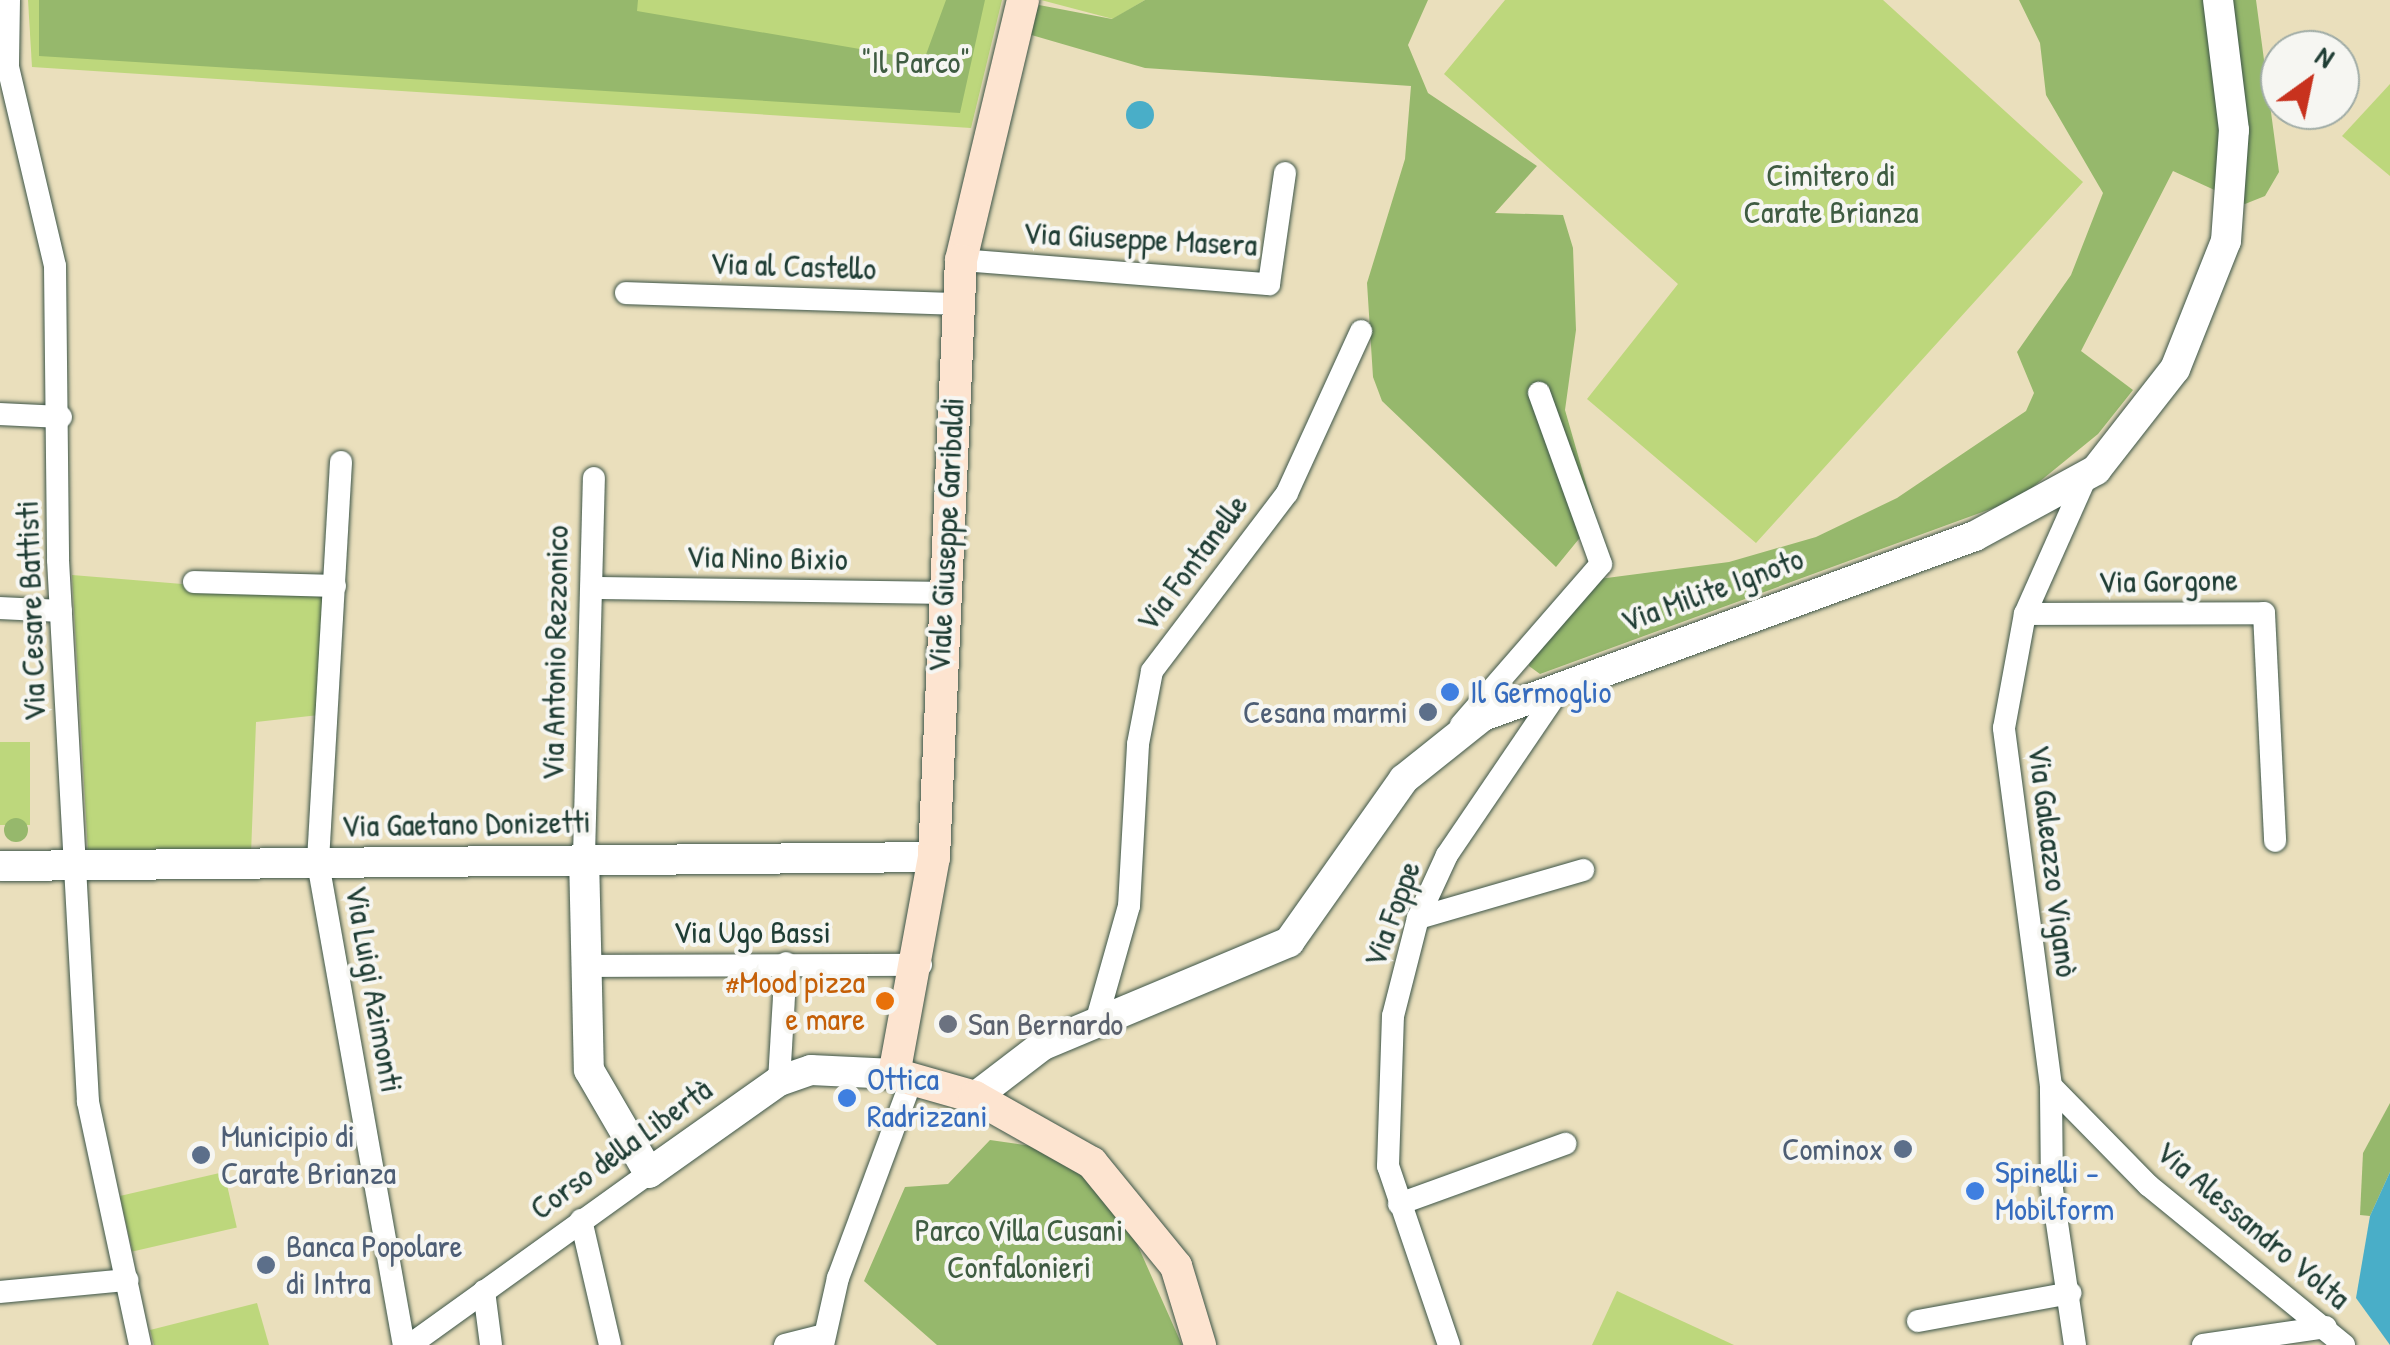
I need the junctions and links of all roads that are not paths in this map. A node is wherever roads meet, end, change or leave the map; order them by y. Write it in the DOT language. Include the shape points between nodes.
graph roads {
  1 [pos="9,0"];
  2 [pos="1024,0"];
  3 [pos="2218,0"];
  4 [pos="4,67"];
  5 [pos="1285,174"];
  6 [pos="960,260"];
  7 [pos="626,293"];
  8 [pos="958,304"];
  9 [pos="1362,332"];
  10 [pos="1539,393"];
  11 [pos="0,414"];
  12 [pos="61,418"];
  13 [pos="341,462"];
  14 [pos="594,478"];
  15 [pos="2085,479"];
  16 [pos="194,582"];
  17 [pos="336,586"];
  18 [pos="593,588"];
  19 [pos="939,593"];
  20 [pos="0,608"];
  21 [pos="61,611"];
  22 [pos="2025,614"];
  23 [pos="1567,680"];
  24 [pos="1456,732"];
  25 [pos="2275,841"];
  26 [pos="584,856"];
  27 [pos="934,857"];
  28 [pos="318,863"];
  29 [pos="76,864"];
  30 [pos="0,866"];
  31 [pos="1584,870"];
  32 [pos="1418,918"];
  33 [pos="786,963"];
  34 [pos="921,964"];
  35 [pos="583,966"];
  36 [pos="1095,1026"];
  37 [pos="903,1076"];
  38 [pos="779,1081"];
  39 [pos="2051,1086"];
  40 [pos="975,1098"];
  41 [pos="1565,1144"];
  42 [pos="649,1173"];
  43 [pos="1399,1204"];
  44 [pos="581,1220"];
  45 [pos="127,1280"];
  46 [pos="484,1291"];
  47 [pos="0,1292"];
  48 [pos="2070,1294"];
  49 [pos="1918,1321"];
  50 [pos="2326,1327"];
  51 [pos="824,1340"];
  52 [pos="140,1345"];
  53 [pos="407,1345"];
  54 [pos="491,1345"];
  55 [pos="610,1345"];
  56 [pos="785,1345"];
  57 [pos="1200,1345"];
  58 [pos="1449,1345"];
  59 [pos="2075,1345"];
  60 [pos="2204,1345"];
  61 [pos="2344,1345"];
  1 -- 4 [label="street, Via Cesare Battisti"];
  2 -- 6 [label="main road, Viale Giuseppe Garibaldi"];
  3 -- 15 [label="street, Via Milite Ignoto" via="2234,130 2226,240 2175,369"];
  4 -- 12 [label="street, Via Cesare Battisti" via="55,266"];
  5 -- 6 [label="street, Via Giuseppe Masera" via="1268,284"];
  6 -- 8 [label="main road, Viale Giuseppe Garibaldi"];
  7 -- 8 [label="street, Via al Castello"];
  8 -- 19 [label="main road, Viale Giuseppe Garibaldi"];
  9 -- 36 [label="street, Via Fontanelle" via="1287,493 1152,671 1138,744 1129,906"];
  10 -- 24 [label="street" via="1601,564"];
  11 -- 12 [label="street"];
  12 -- 21 [label="street, Via Cesare Battisti"];
  13 -- 17 [label="street, Via Luigi Azimonti"];
  14 -- 18 [label="street, Via Antonio Rezzonico"];
  15 -- 22 [label="street, Via Galeazzo Viganò"];
  15 -- 23 [label="street, Via Milite Ignoto" via="1975,536"];
  16 -- 17 [label="street"];
  17 -- 28 [label="street, Via Luigi Azimonti"];
  18 -- 19 [label="street, Via Nino Bixio"];
  18 -- 26 [label="street, Via Antonio Rezzonico"];
  19 -- 27 [label="main road, Viale Giuseppe Garibaldi"];
  20 -- 21 [label="street"];
  21 -- 29 [label="street, Via Cesare Battisti"];
  22 -- 25 [label="street, Via Gorgone" via="2264,613"];
  22 -- 39 [label="street, Via Galeazzo Viganò" via="2004,728 2006,790"];
  23 -- 24 [label="street, Via Milite Ignoto"];
  23 -- 32 [label="street, Via Foppe" via="1461,832"];
  24 -- 36 [label="street, Via Milite Ignoto" via="1404,778 1289,942"];
  26 -- 27 [label="street, Via Gaetano Donizetti"];
  26 -- 28 [label="street, Via Gaetano Donizetti"];
  26 -- 35 [label="street, Via Antonio Rezzonico"];
  27 -- 34 [label="main road, Viale Giuseppe Garibaldi"];
  28 -- 29 [label="street, Via Gaetano Donizetti"];
  28 -- 53 [label="street, Via Luigi Azimonti"];
  29 -- 30 [label="street, Via Gaetano Donizetti"];
  29 -- 45 [label="street, Via Cesare Battisti" via="88,1102"];
  31 -- 32 [label="street"];
  32 -- 43 [label="street, Via Foppe" via="1386,1070 1384,1142"];
  33 -- 34 [label="street, Via Ugo Bassi"];
  33 -- 35 [label="street, Via Ugo Bassi"];
  33 -- 38 [label="street"];
  34 -- 37 [label="main road, Viale Giuseppe Garibaldi"];
  35 -- 42 [label="street, Via Antonio Rezzonico" via="589,1070"];
  36 -- 40 [label="street, Via Milite Ignoto" via="1022,1055"];
  37 -- 38 [label="street, Corso della Libertà" via="812,1070"];
  37 -- 40 [label="main road"];
  37 -- 51 [label="street"];
  38 -- 42 [label="street, Corso della Libertà"];
  39 -- 48 [label="street" via="2052,1189"];
  39 -- 50 [label="street, Via Alessandro Volta" via="2148,1185"];
  40 -- 57 [label="main road" via="1092,1164 1133,1208 1176,1266"];
  41 -- 43 [label="street"];
  42 -- 44 [label="street, Corso della Libertà"];
  43 -- 58 [label="street, Via Foppe"];
  44 -- 46 [label="street, Corso della Libertà"];
  44 -- 55 [label="street"];
  45 -- 47 [label="street"];
  45 -- 52 [label="street, Via Cesare Battisti"];
  46 -- 53 [label="street, Corso della Libertà"];
  46 -- 54 [label="street"];
  48 -- 49 [label="street"];
  48 -- 59 [label="street"];
  50 -- 60 [label="street"];
  50 -- 61 [label="street, Via Alessandro Volta"];
  51 -- 56 [label="street"];
}
